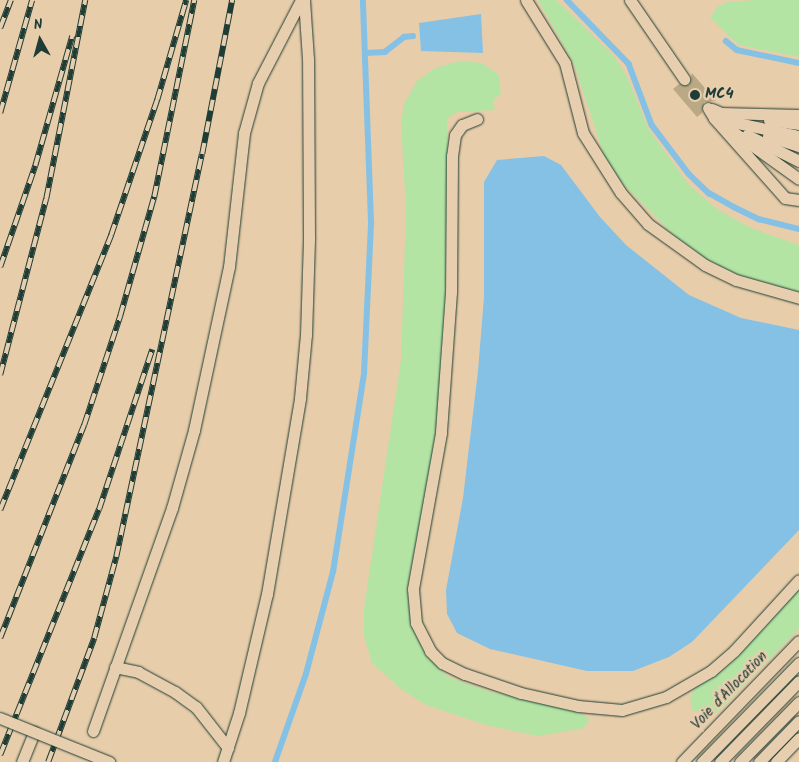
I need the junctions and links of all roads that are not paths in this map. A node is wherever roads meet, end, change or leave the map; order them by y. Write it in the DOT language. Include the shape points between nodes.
graph roads {
  1 [pos="302,0"];
  2 [pos="526,0"];
  3 [pos="632,1"];
  4 [pos="684,79"];
  5 [pos="714,113"];
  6 [pos="799,117"];
  7 [pos="477,118"];
  8 [pos="799,124"];
  9 [pos="799,136"];
  10 [pos="799,146"];
  11 [pos="799,161"];
  12 [pos="799,179"];
  13 [pos="799,200"];
  14 [pos="799,298"];
  15 [pos="799,580"];
  16 [pos="799,641"];
  17 [pos="799,663"];
  18 [pos="114,667"];
  19 [pos="799,681"];
  20 [pos="799,702"];
  21 [pos="0,718"];
  22 [pos="799,721"];
  23 [pos="93,731"];
  24 [pos="34,732"];
  25 [pos="799,738"];
  26 [pos="228,748"];
  27 [pos="22,762"];
  28 [pos="109,762"];
  29 [pos="223,762"];
  30 [pos="682,762"];
  31 [pos="702,762"];
  32 [pos="720,762"];
  33 [pos="740,762"];
  34 [pos="759,762"];
  35 [pos="776,762"];
  1 -- 18 [label="lane" via="258,83 244,133 229,266 194,430 172,508"];
  1 -- 26 [label="lane" via="308,60 309,237 301,389 267,594"];
  2 -- 14 [label="lane" via="565,63 583,133 622,193 648,224 705,265 736,280"];
  3 -- 4 [label="lane"];
  5 -- 6 [label="lane"];
  5 -- 8 [label="lane"];
  5 -- 9 [label="lane"];
  5 -- 10 [label="lane"];
  5 -- 11 [label="lane"];
  5 -- 12 [label="lane"];
  5 -- 13 [label="lane" via="785,198"];
  7 -- 15 [label="lane" via="462,125 455,135 452,156 450,292 441,433 413,589 416,622 430,651 442,663 465,674 520,693 578,706 622,710 666,697 711,671 734,651"];
  16 -- 30 [label="lane, Voie d'Allocation"];
  17 -- 31 [label="lane, Voie d'Allocation"];
  18 -- 23 [label="lane"];
  18 -- 26 [label="lane" via="138,672 175,692 196,707"];
  19 -- 32 [label="lane"];
  20 -- 33 [label="lane"];
  21 -- 24 [label="lane, bridge"];
  22 -- 34 [label="lane"];
  24 -- 27 [label="lane"];
  24 -- 28 [label="lane, bridge"];
  25 -- 35 [label="lane"];
  26 -- 29 [label="lane"];
}
